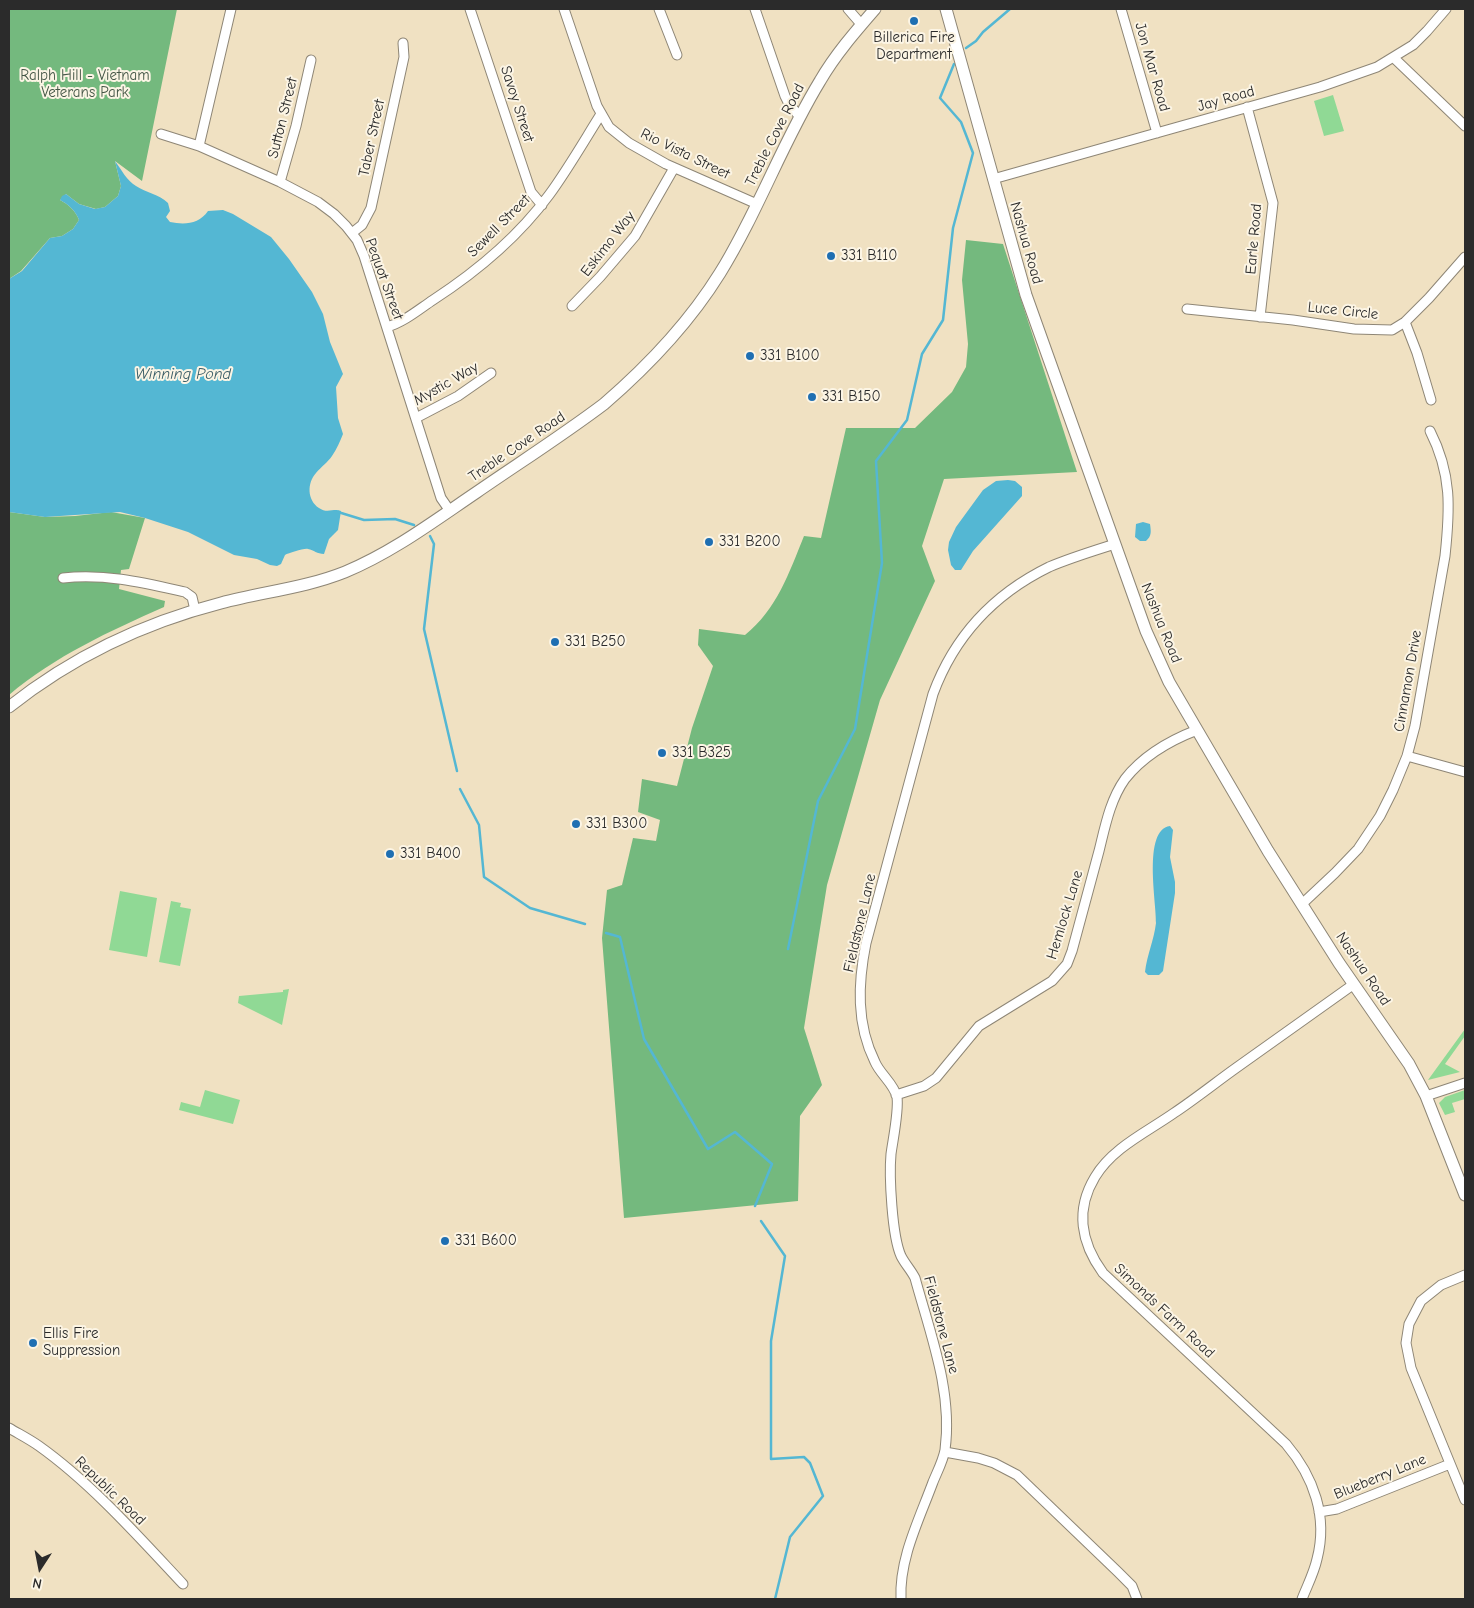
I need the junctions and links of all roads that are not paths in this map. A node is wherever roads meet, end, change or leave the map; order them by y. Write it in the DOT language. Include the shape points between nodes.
graph roads {
  1 [pos="231,9"];
  2 [pos="470,9"];
  3 [pos="564,9"];
  4 [pos="659,9"];
  5 [pos="755,9"];
  6 [pos="848,9"];
  7 [pos="875,9"];
  8 [pos="946,9"];
  9 [pos="1121,9"];
  10 [pos="1446,9"];
  11 [pos="862,24"];
  12 [pos="404,43"];
  13 [pos="677,55"];
  14 [pos="1394,58"];
  15 [pos="311,60"];
  16 [pos="1247,107"];
  17 [pos="600,114"];
  18 [pos="800,117"];
  19 [pos="1465,126"];
  20 [pos="1157,133"];
  21 [pos="161,134"];
  22 [pos="199,146"];
  23 [pos="674,168"];
  24 [pos="993,179"];
  25 [pos="280,182"];
  26 [pos="757,204"];
  27 [pos="542,205"];
  28 [pos="352,233"];
  29 [pos="1465,257"];
  30 [pos="572,306"];
  31 [pos="1187,309"];
  32 [pos="1260,317"];
  33 [pos="1405,322"];
  34 [pos="387,327"];
  35 [pos="491,374"];
  36 [pos="1431,400"];
  37 [pos="416,418"];
  38 [pos="1430,431"];
  39 [pos="450,511"];
  40 [pos="1115,544"];
  41 [pos="63,578"];
  42 [pos="195,610"];
  43 [pos="9,706"];
  44 [pos="1197,730"];
  45 [pos="1408,756"];
  46 [pos="1465,772"];
  47 [pos="1302,904"];
  48 [pos="1354,984"];
  49 [pos="1465,1083"];
  50 [pos="896,1094"];
  51 [pos="1426,1096"];
  52 [pos="1465,1195"];
  53 [pos="1465,1274"];
  54 [pos="9,1428"];
  55 [pos="945,1452"];
  56 [pos="1450,1464"];
  57 [pos="1465,1500"];
  58 [pos="1320,1512"];
  59 [pos="182,1584"];
  60 [pos="901,1599"];
  61 [pos="1137,1599"];
  62 [pos="1302,1599"];
  1 -- 22 [label="street"];
  2 -- 27 [label="street, Savoy Street" via="531,192"];
  3 -- 17 [label="street, Rio Vista Street"];
  4 -- 13 [label="street"];
  5 -- 18 [label="street" via="785,96"];
  6 -- 11 [label="street"];
  7 -- 11 [label="main road, Treble Cove Road"];
  8 -- 24 [label="main road, Nashua Road"];
  9 -- 20 [label="street, Jon Mar Road"];
  10 -- 14 [label="street, Jay Road" via="1420,38"];
  11 -- 18 [label="main road, Treble Cove Road" via="827,70"];
  12 -- 28 [label="street, Taber Street" via="404,56 371,208 362,224"];
  14 -- 16 [label="street, Jay Road" via="1347,78"];
  14 -- 19 [label="street"];
  15 -- 25 [label="street, Sutton Street"];
  16 -- 20 [label="street, Jay Road"];
  16 -- 32 [label="street, Earle Road" via="1273,203"];
  17 -- 23 [label="street, Rio Vista Street" via="622,138"];
  17 -- 27 [label="street, Sewell Street"];
  18 -- 26 [label="main road, Treble Cove Road"];
  20 -- 24 [label="street, Jay Road"];
  21 -- 22 [label="street, Pequot Street"];
  22 -- 25 [label="street, Pequot Street"];
  23 -- 26 [label="street, Rio Vista Street"];
  23 -- 30 [label="street, Eskimo Way" via="635,236"];
  24 -- 40 [label="main road, Nashua Road" via="1026,295"];
  25 -- 28 [label="street, Pequot Street" via="327,208"];
  26 -- 39 [label="main road, Treble Cove Road" via="730,256 700,303 642,369 591,414"];
  27 -- 34 [label="street, Sewell Street" via="502,247 462,280 402,321"];
  28 -- 34 [label="street, Pequot Street" via="364,256"];
  29 -- 33 [label="street, Luce Circle"];
  31 -- 32 [label="street, Luce Circle"];
  32 -- 33 [label="street, Luce Circle" via="1354,329 1392,330"];
  33 -- 36 [label="street"];
  34 -- 37 [label="street, Pequot Street"];
  35 -- 37 [label="street, Mystic Way"];
  37 -- 39 [label="street, Pequot Street" via="441,498"];
  38 -- 45 [label="street, Cinnamon Drive" via="1440,448 1444,464 1447,531"];
  39 -- 42 [label="main road, Treble Cove Road" via="389,551 332,577"];
  40 -- 44 [label="main road, Nashua Road" via="1161,666"];
  40 -- 50 [label="street, Fieldstone Lane" via="1051,567 1010,590 966,633 938,681 870,928 862,968 860,1004 863,1029 875,1063"];
  41 -- 42 [label="street" via="118,578 185,592 192,597"];
  42 -- 43 [label="main road, Treble Cove Road" via="141,628 96,650"];
  44 -- 47 [label="main road, Nashua Road"];
  44 -- 50 [label="street, Hemlock Lane" via="1179,737 1145,759 1121,786 1108,818 1072,951 1057,977 979,1026 936,1078 924,1086"];
  45 -- 46 [label="street"];
  45 -- 47 [label="street, Cinnamon Drive" via="1380,816 1358,849"];
  47 -- 48 [label="main road, Nashua Road"];
  48 -- 51 [label="main road, Nashua Road" via="1409,1064"];
  48 -- 58 [label="street, Simonds Farm Road" via="1117,1152 1093,1179 1083,1216 1087,1246 1103,1273 1286,1444 1310,1479"];
  49 -- 51 [label="street"];
  50 -- 55 [label="street, Fieldstone Lane" via="890,1164 897,1244 915,1278 944,1389"];
  51 -- 52 [label="main road, Nashua Road"];
  53 -- 56 [label="street" via="1441,1285 1417,1306 1407,1336 1409,1362"];
  54 -- 59 [label="street, Republic Road" via="38,1445 69,1470 134,1532"];
  55 -- 60 [label="street, Fieldstone Lane" via="905,1558"];
  55 -- 61 [label="street" via="994,1463 1017,1475 1132,1586"];
  56 -- 57 [label="street"];
  56 -- 58 [label="street, Blueberry Lane" via="1335,1510"];
  58 -- 62 [label="street, Simonds Farm Road" via="1318,1554"];
}
